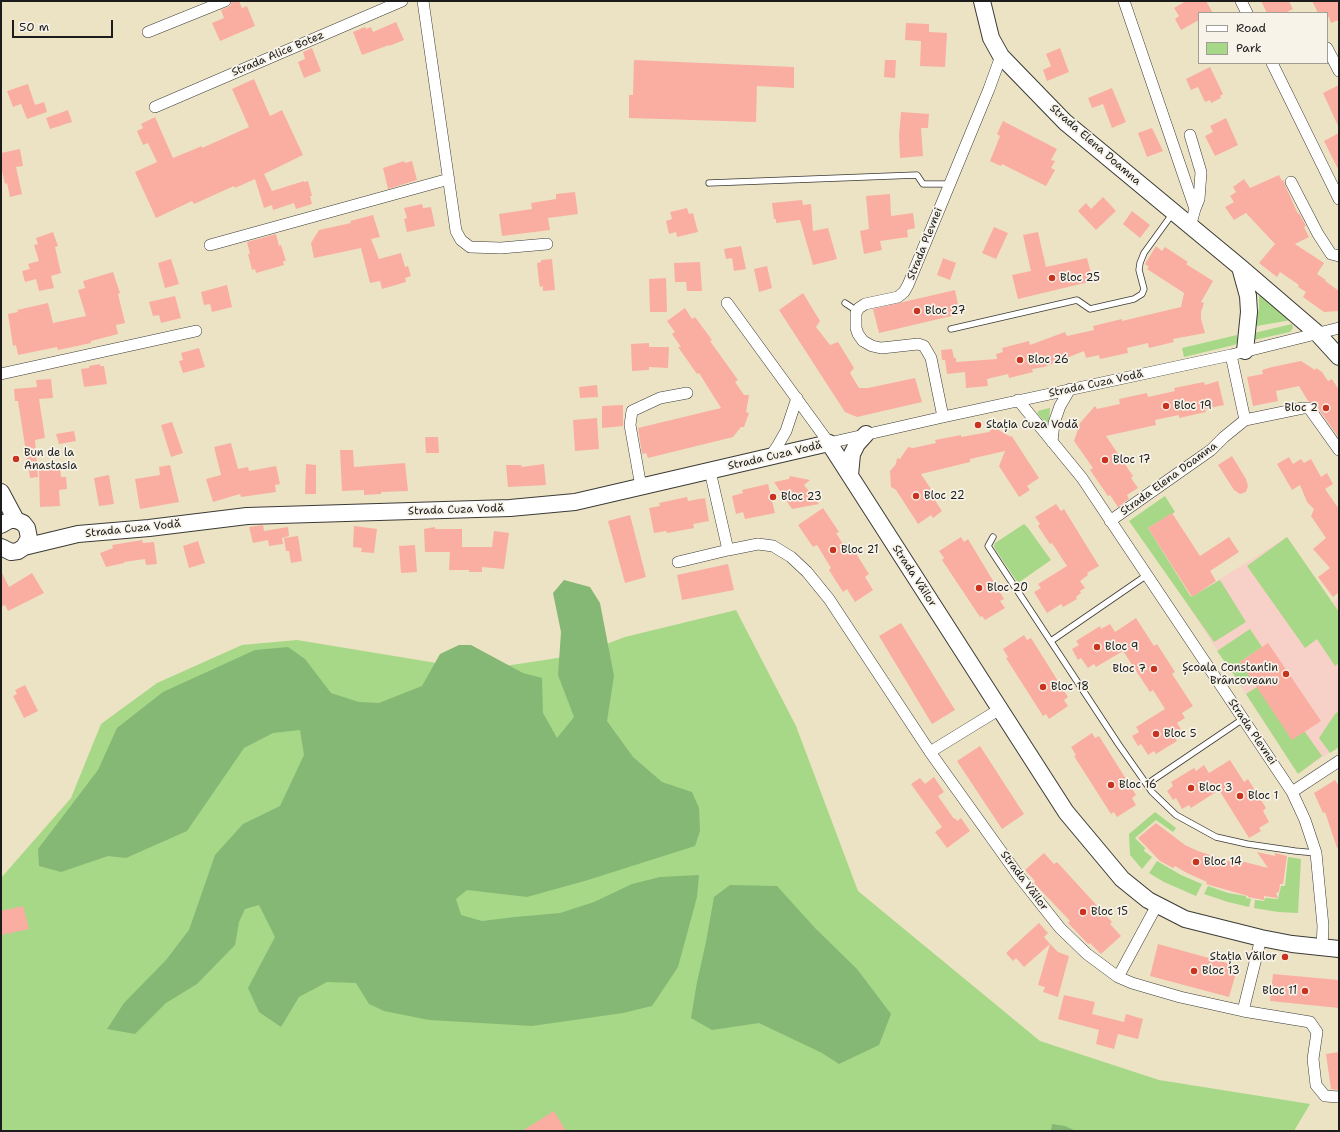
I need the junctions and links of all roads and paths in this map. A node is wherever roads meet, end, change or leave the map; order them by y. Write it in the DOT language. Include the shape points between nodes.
graph roads {
  1 [pos="225,1"];
  2 [pos="402,1"];
  3 [pos="423,1"];
  4 [pos="982,1"];
  5 [pos="1124,1"];
  6 [pos="1241,1"];
  7 [pos="1246,12"];
  8 [pos="148,32"];
  9 [pos="1328,50"];
  10 [pos="1000,56"];
  11 [pos="1272,64"];
  12 [pos="1339,71"];
  13 [pos="155,108"];
  14 [pos="1190,135"];
  15 [pos="448,179"];
  16 [pos="1291,182"];
  17 [pos="709,183"];
  18 [pos="950,184"];
  19 [pos="1339,199"];
  20 [pos="1195,209"];
  21 [pos="1173,212"];
  22 [pos="1190,227"];
  23 [pos="547,244"];
  24 [pos="210,245"];
  25 [pos="1339,256"];
  26 [pos="1240,267"];
  27 [pos="728,303"];
  28 [pos="845,303"];
  29 [pos="857,311"];
  30 [pos="1339,328"];
  31 [pos="950,329"];
  32 [pos="196,331"];
  33 [pos="1317,333"];
  34 [pos="1238,353"];
  35 [pos="1339,357"];
  36 [pos="1,374"];
  37 [pos="1070,389"];
  38 [pos="686,393"];
  39 [pos="797,398"];
  40 [pos="1018,400"];
  41 [pos="943,417"];
  42 [pos="1245,420"];
  43 [pos="866,434"];
  44 [pos="1052,442"];
  45 [pos="829,443"];
  46 [pos="1338,448"];
  47 [pos="770,457"];
  48 [pos="710,471"];
  49 [pos="850,476"];
  50 [pos="641,486"];
  51 [pos="1,491"];
  52 [pos="1,512"];
  53 [pos="1110,521"];
  54 [pos="15,524"];
  55 [pos="78,534"];
  56 [pos="992,537"];
  57 [pos="728,550"];
  58 [pos="9,551"];
  59 [pos="678,562"];
  60 [pos="1147,575"];
  61 [pos="1051,641"];
  62 [pos="1000,709"];
  63 [pos="1243,720"];
  64 [pos="930,752"];
  65 [pos="1339,761"];
  66 [pos="1146,784"];
  67 [pos="1292,792"];
  68 [pos="1316,853"];
  69 [pos="1157,905"];
  70 [pos="1261,938"];
  71 [pos="1322,948"];
  72 [pos="1339,949"];
  73 [pos="1118,977"];
  74 [pos="1243,1011"];
  75 [pos="1339,1097"];
  1 -- 8 [label="street"];
  2 -- 13 [label="street, Strada Alice Botez"];
  3 -- 15 [label="street"];
  4 -- 10 [label="street, Strada Elena Doamna" via="991,38"];
  5 -- 20 [label="street"];
  6 -- 7 [label="street"];
  9 -- 12 [label="street"];
  10 -- 18 [label="street, Strada Plevnei"];
  10 -- 21 [label="street, Strada Elena Doamna" via="1065,122"];
  11 -- 19 [label="street"];
  14 -- 20 [label="street" via="1201,172 1199,199"];
  15 -- 23 [label="street" via="456,231 461,240 470,247 501,248"];
  15 -- 24 [label="street"];
  16 -- 25 [label="street" via="1318,234 1331,254"];
  17 -- 18 [label="lane" via="917,175 923,184"];
  18 -- 29 [label="street, Strada Plevnei" via="904,292 898,297 865,304"];
  20 -- 22 [label="street"];
  21 -- 22 [label="street, Strada Elena Doamna"];
  21 -- 31 [label="lane" via="1142,258 1139,270 1144,289 1142,294 1134,299 1090,309 1077,300"];
  22 -- 26 [label="street, Strada Elena Doamna"];
  26 -- 33 [label="street, Strada Elena Doamna"];
  26 -- 34 [label="street" via="1248,296 1249,312"];
  27 -- 39 [label="street, Strada Cuza Vodă"];
  28 -- 29 [label="lane"];
  29 -- 41 [label="street" via="855,318 858,334 863,341 872,346 924,346 931,358"];
  30 -- 33 [label="street, Strada Cuza Vodă"];
  32 -- 36 [label="street"];
  33 -- 34 [label="street, Strada Cuza Vodă"];
  33 -- 35 [label="street, Strada Elena Doamna"];
  34 -- 37 [label="street, Strada Cuza Vodă"];
  34 -- 42 [label="street"];
  37 -- 40 [label="street, Strada Cuza Vodă"];
  37 -- 44 [label="street" via="1054,423"];
  38 -- 50 [label="street" via="660,398 632,411 630,425"];
  39 -- 45 [label="street, Strada Cuza Vodă"];
  39 -- 47 [label="street" via="786,431"];
  40 -- 41 [label="street, Strada Cuza Vodă"];
  40 -- 44 [label="street, Strada Plevnei"];
  41 -- 43 [label="street, Strada Cuza Vodă"];
  42 -- 46 [label="street, Strada Elena Doamna" via="1309,408"];
  42 -- 53 [label="street, Strada Elena Doamna" via="1211,450"];
  43 -- 45 [label="street, Strada Cuza Vodă"];
  43 -- 49 [label="street" via="852,454"];
  44 -- 53 [label="street, Strada Plevnei" via="1082,478"];
  45 -- 47 [label="street, Strada Cuza Vodă"];
  45 -- 49 [label="street, Strada Văilor"];
  47 -- 48 [label="street, Strada Cuza Vodă"];
  48 -- 50 [label="street, Strada Cuza Vodă"];
  48 -- 57 [label="street"];
  49 -- 62 [label="street, Strada Văilor"];
  50 -- 55 [label="street, Strada Cuza Vodă" via="575,502 510,508 247,516"];
  51 -- 52 [label="street"];
  51 -- 54 [label="street"];
  53 -- 60 [label="street, Strada Plevnei"];
  54 -- 55 [label="street, Strada Cuza Vodă"];
  54 -- 58 [label="street" via="29,538"];
  55 -- 58 [label="street, Strada Cuza Vodă"];
  56 -- 61 [label="lane" via="988,546"];
  57 -- 59 [label="street, Strada Văilor"];
  57 -- 64 [label="street, Strada Văilor" via="758,544 773,546 791,556 807,572 829,599"];
  60 -- 61 [label="lane"];
  60 -- 63 [label="street, Strada Plevnei"];
  61 -- 66 [label="lane"];
  62 -- 64 [label="street"];
  62 -- 69 [label="street, Strada Văilor" via="1066,812 1122,879"];
  63 -- 66 [label="lane"];
  63 -- 67 [label="street, Strada Plevnei"];
  64 -- 73 [label="street, Strada Văilor" via="1018,875 1060,928 1087,954"];
  65 -- 67 [label="street"];
  66 -- 68 [label="lane" via="1176,815 1216,837 1247,844"];
  67 -- 68 [label="street, Strada Plevnei" via="1306,820"];
  68 -- 71 [label="street, Strada Plevnei"];
  69 -- 70 [label="street, Strada Văilor" via="1185,919"];
  69 -- 73 [label="street"];
  70 -- 71 [label="street, Strada Văilor"];
  70 -- 74 [label="street"];
  71 -- 72 [label="street, Strada Văilor"];
  73 -- 74 [label="street, Strada Văilor" via="1180,997"];
  74 -- 75 [label="street, Strada Văilor" via="1310,1022 1317,1032 1313,1059 1316,1085 1325,1096"];
}
